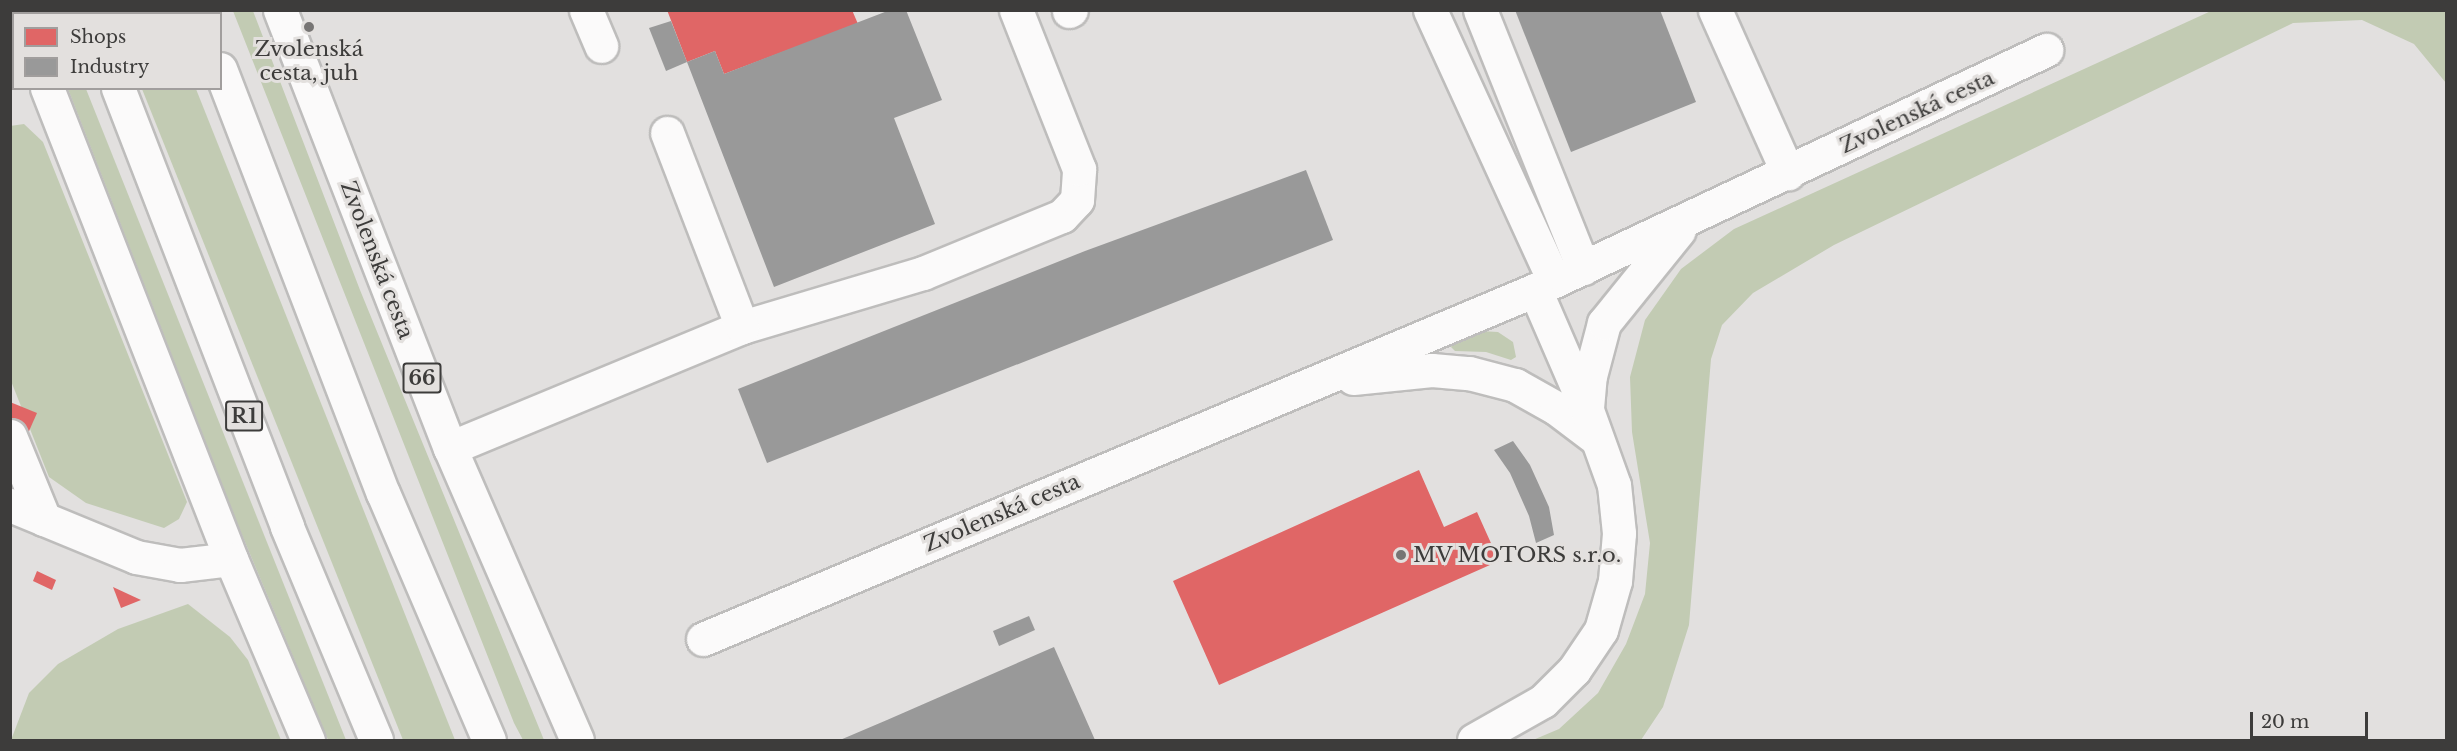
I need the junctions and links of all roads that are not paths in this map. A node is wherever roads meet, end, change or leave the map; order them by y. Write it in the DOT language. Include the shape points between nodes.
graph roads {
  1 [pos="280,10"];
  2 [pos="586,10"];
  3 [pos="1016,10"];
  4 [pos="1430,10"];
  5 [pos="1480,10"];
  6 [pos="1715,10"];
  7 [pos="601,46"];
  8 [pos="2046,50"];
  9 [pos="222,74"];
  10 [pos="48,90"];
  11 [pos="119,90"];
  12 [pos="667,133"];
  13 [pos="1788,173"];
  14 [pos="1706,211"];
  15 [pos="1558,280"];
  16 [pos="742,327"];
  17 [pos="1301,386"];
  18 [pos="1592,424"];
  19 [pos="10,436"];
  20 [pos="450,448"];
  21 [pos="22,517"];
  22 [pos="231,559"];
  23 [pos="703,639"];
  24 [pos="308,741"];
  25 [pos="376,741"];
  26 [pos="489,741"];
  27 [pos="577,741"];
  28 [pos="1474,741"];
  1 -- 20 [label="main road, Zvolenská cesta / 66"];
  2 -- 7 [label="main road"];
  3 -- 16 [label="main road" via="1079,169 1077,200 1062,216 923,273"];
  4 -- 15 [label="main road"];
  5 -- 15 [label="main road"];
  6 -- 13 [label="main road"];
  8 -- 13 [label="main road, Zvolenská cesta"];
  9 -- 26 [label="main road" via="383,493"];
  10 -- 22 [label="main road"];
  11 -- 25 [label="main road, R1" via="287,527"];
  12 -- 16 [label="main road"];
  13 -- 14 [label="main road, Zvolenská cesta"];
  14 -- 15 [label="main road, Zvolenská cesta"];
  14 -- 18 [label="main road, Zvolenská cesta" via="1672,236 1604,323 1590,376"];
  15 -- 17 [label="main road, Zvolenská cesta"];
  15 -- 18 [label="main road, Zvolenská cesta"];
  16 -- 20 [label="main road"];
  17 -- 18 [label="main road, Zvolenská cesta" via="1387,373 1469,373 1515,385"];
  17 -- 23 [label="main road, Zvolenská cesta"];
  18 -- 28 [label="main road, Zvolenská cesta" via="1614,485 1619,533 1615,582 1601,630 1574,670 1543,701"];
  19 -- 21 [label="main road"];
  20 -- 27 [label="main road, Zvolenská cesta / 66"];
  21 -- 22 [label="main road" via="136,557 180,565"];
  22 -- 24 [label="main road"];
}
